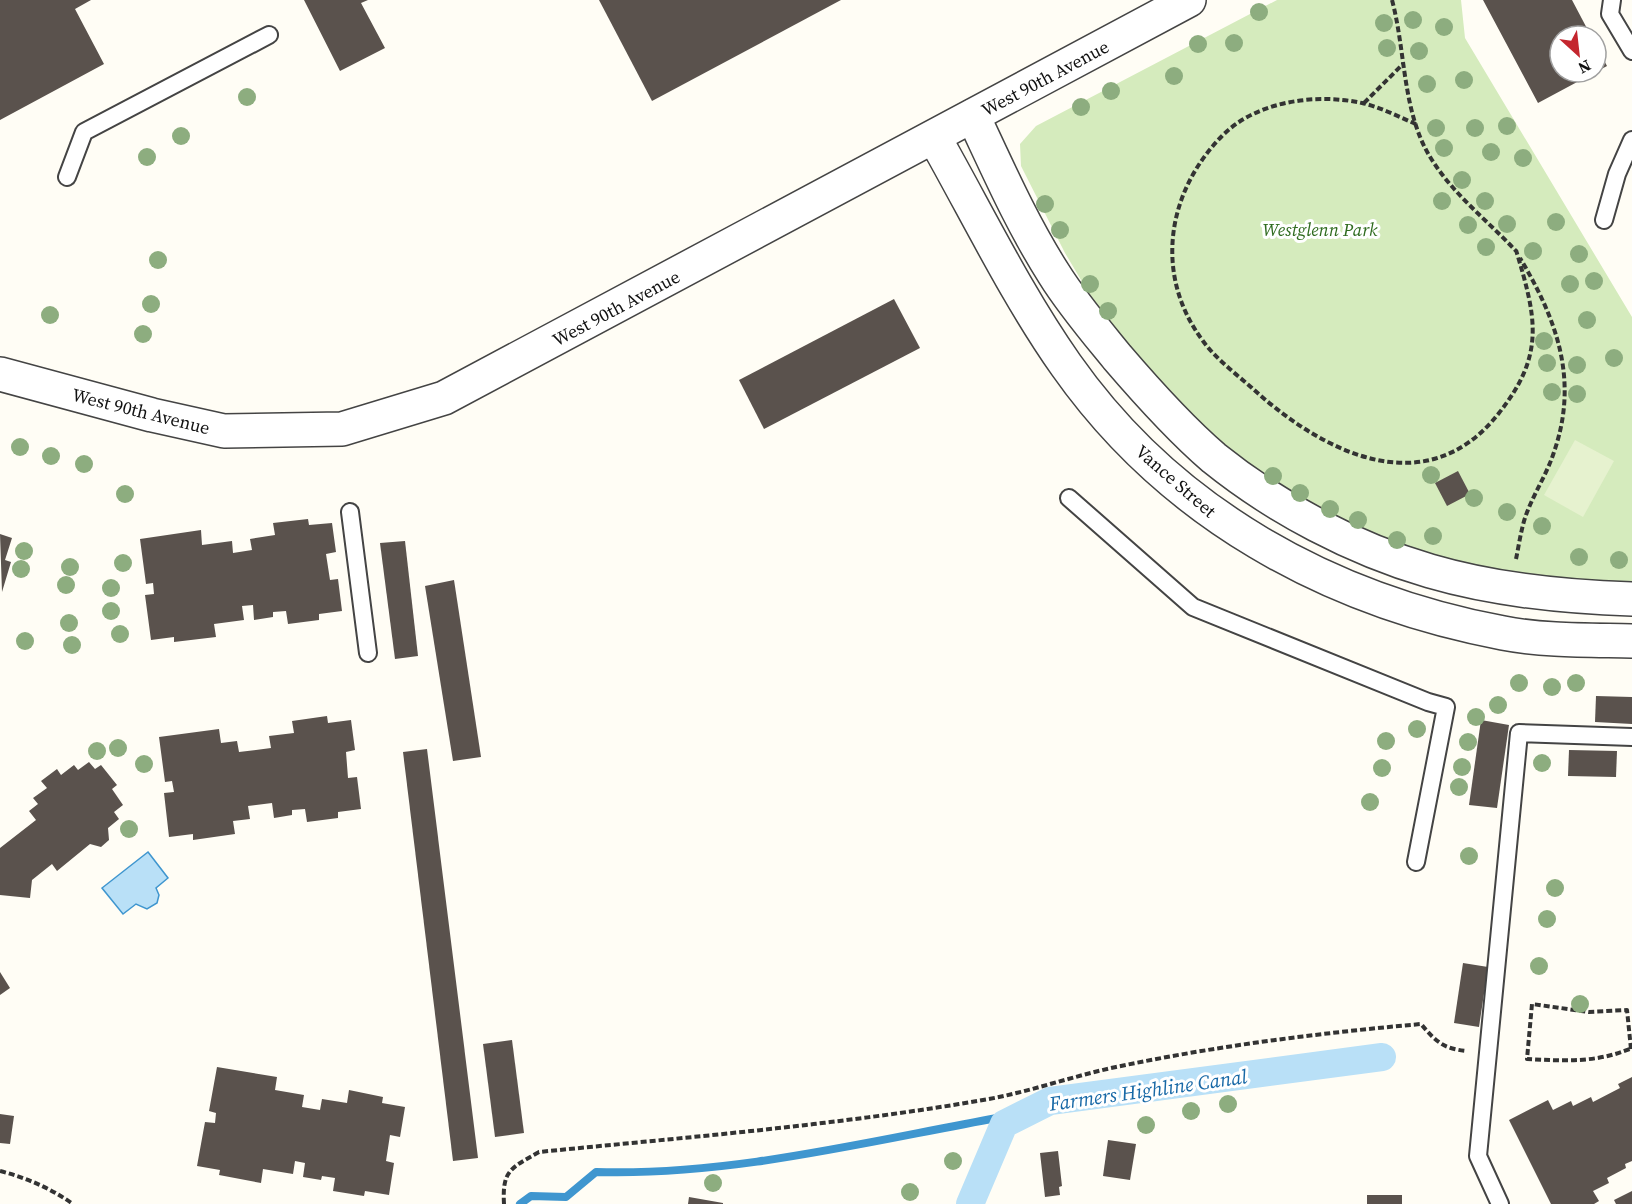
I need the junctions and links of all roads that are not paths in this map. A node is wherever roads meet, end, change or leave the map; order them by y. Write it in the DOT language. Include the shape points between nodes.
graph roads {
  1 [pos="1189,0"];
  2 [pos="1612,0"];
  3 [pos="269,35"];
  4 [pos="1632,51"];
  5 [pos="973,116"];
  6 [pos="934,137"];
  7 [pos="1632,141"];
  8 [pos="67,177"];
  9 [pos="1604,220"];
  10 [pos="0,374"];
  11 [pos="1069,498"];
  12 [pos="351,512"];
  13 [pos="1632,599"];
  14 [pos="1632,641"];
  15 [pos="368,653"];
  16 [pos="1632,737"];
  17 [pos="1416,862"];
  18 [pos="1500,1204"];
  1 -- 5 [label="street, West 90th Avenue"];
  2 -- 4 [label="lane" via="1610,14"];
  3 -- 8 [label="lane" via="84,132"];
  5 -- 6 [label="street, West 90th Avenue"];
  5 -- 13 [label="street" via="1054,274 1134,376 1215,458 1328,530 1430,571 1511,588"];
  6 -- 10 [label="street, West 90th Avenue" via="444,398 342,429 224,431"];
  6 -- 14 [label="street, Vance Street" via="1066,365 1122,434 1212,515 1343,587 1437,619 1533,637"];
  7 -- 9 [label="lane" via="1617,174"];
  11 -- 17 [label="lane" via="1193,607 1446,707"];
  12 -- 15 [label="lane"];
  16 -- 18 [label="lane" via="1519,733 1478,1156"];
}
